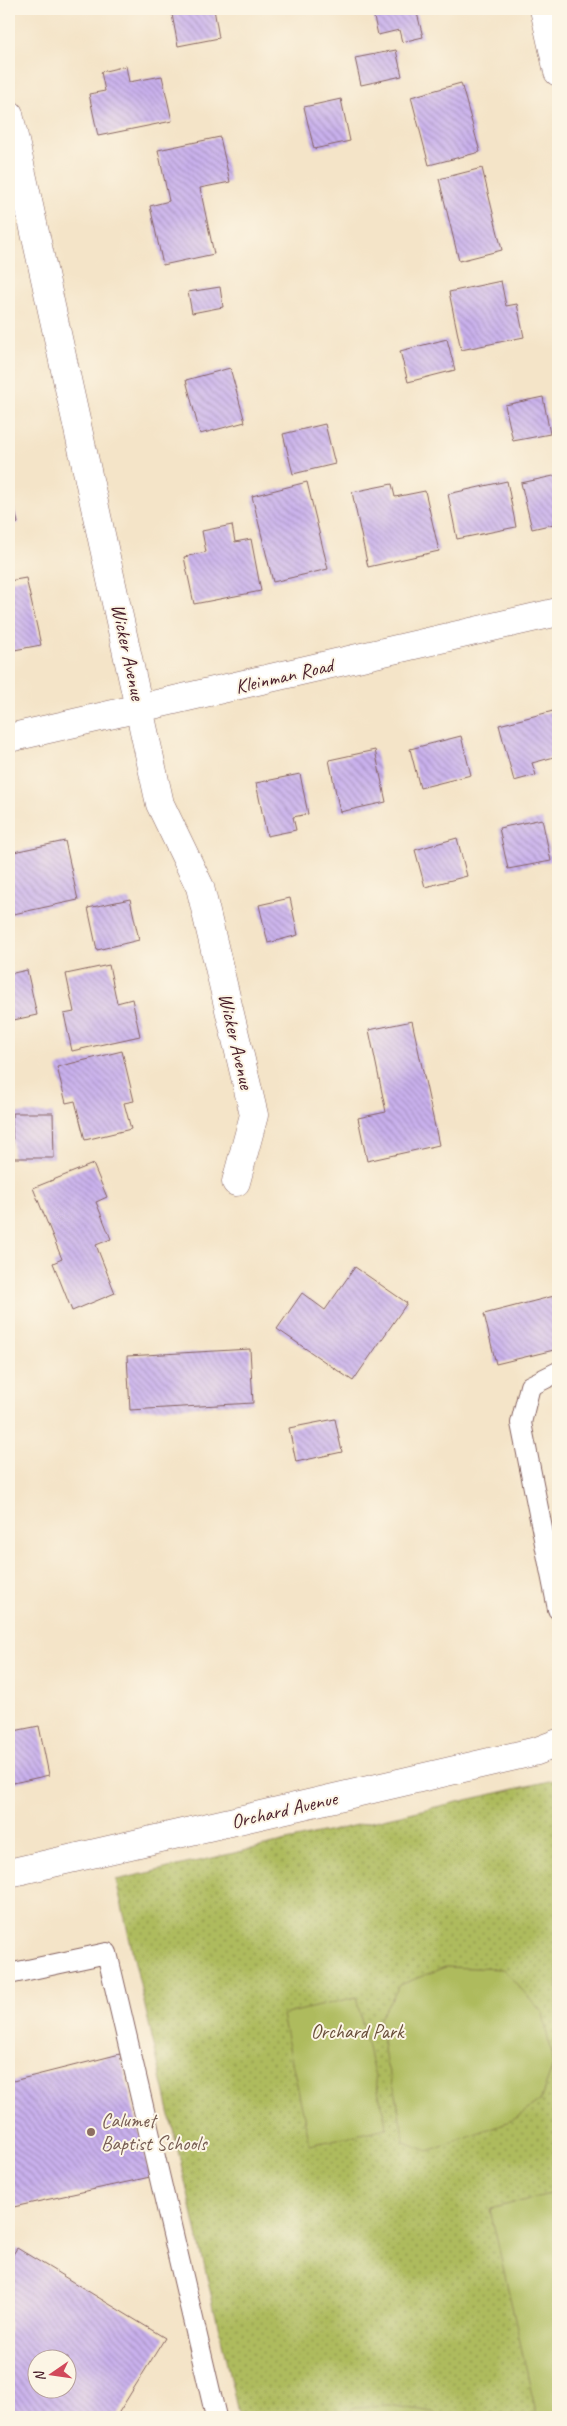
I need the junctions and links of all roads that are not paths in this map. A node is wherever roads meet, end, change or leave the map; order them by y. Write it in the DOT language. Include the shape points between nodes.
graph roads {
  1 [pos="544,9"];
  2 [pos="558,72"];
  3 [pos="9,114"];
  4 [pos="558,612"];
  5 [pos="140,709"];
  6 [pos="9,738"];
  7 [pos="236,1182"];
  8 [pos="558,1372"];
  9 [pos="558,1609"];
  10 [pos="558,1743"];
  11 [pos="9,1873"];
  12 [pos="9,1974"];
  13 [pos="216,2417"];
  1 -- 2 [label="street"];
  3 -- 5 [label="street, Wicker Avenue"];
  4 -- 5 [label="street, Kleinman Road"];
  5 -- 6 [label="street, Kleinman Road"];
  5 -- 7 [label="street, Wicker Avenue" via="160,804 200,887 254,1115"];
  8 -- 9 [label="lane" via="530,1386 521,1423"];
  10 -- 11 [label="street, Orchard Avenue" via="537,1752"];
  12 -- 13 [label="lane" via="107,1954"];
}
